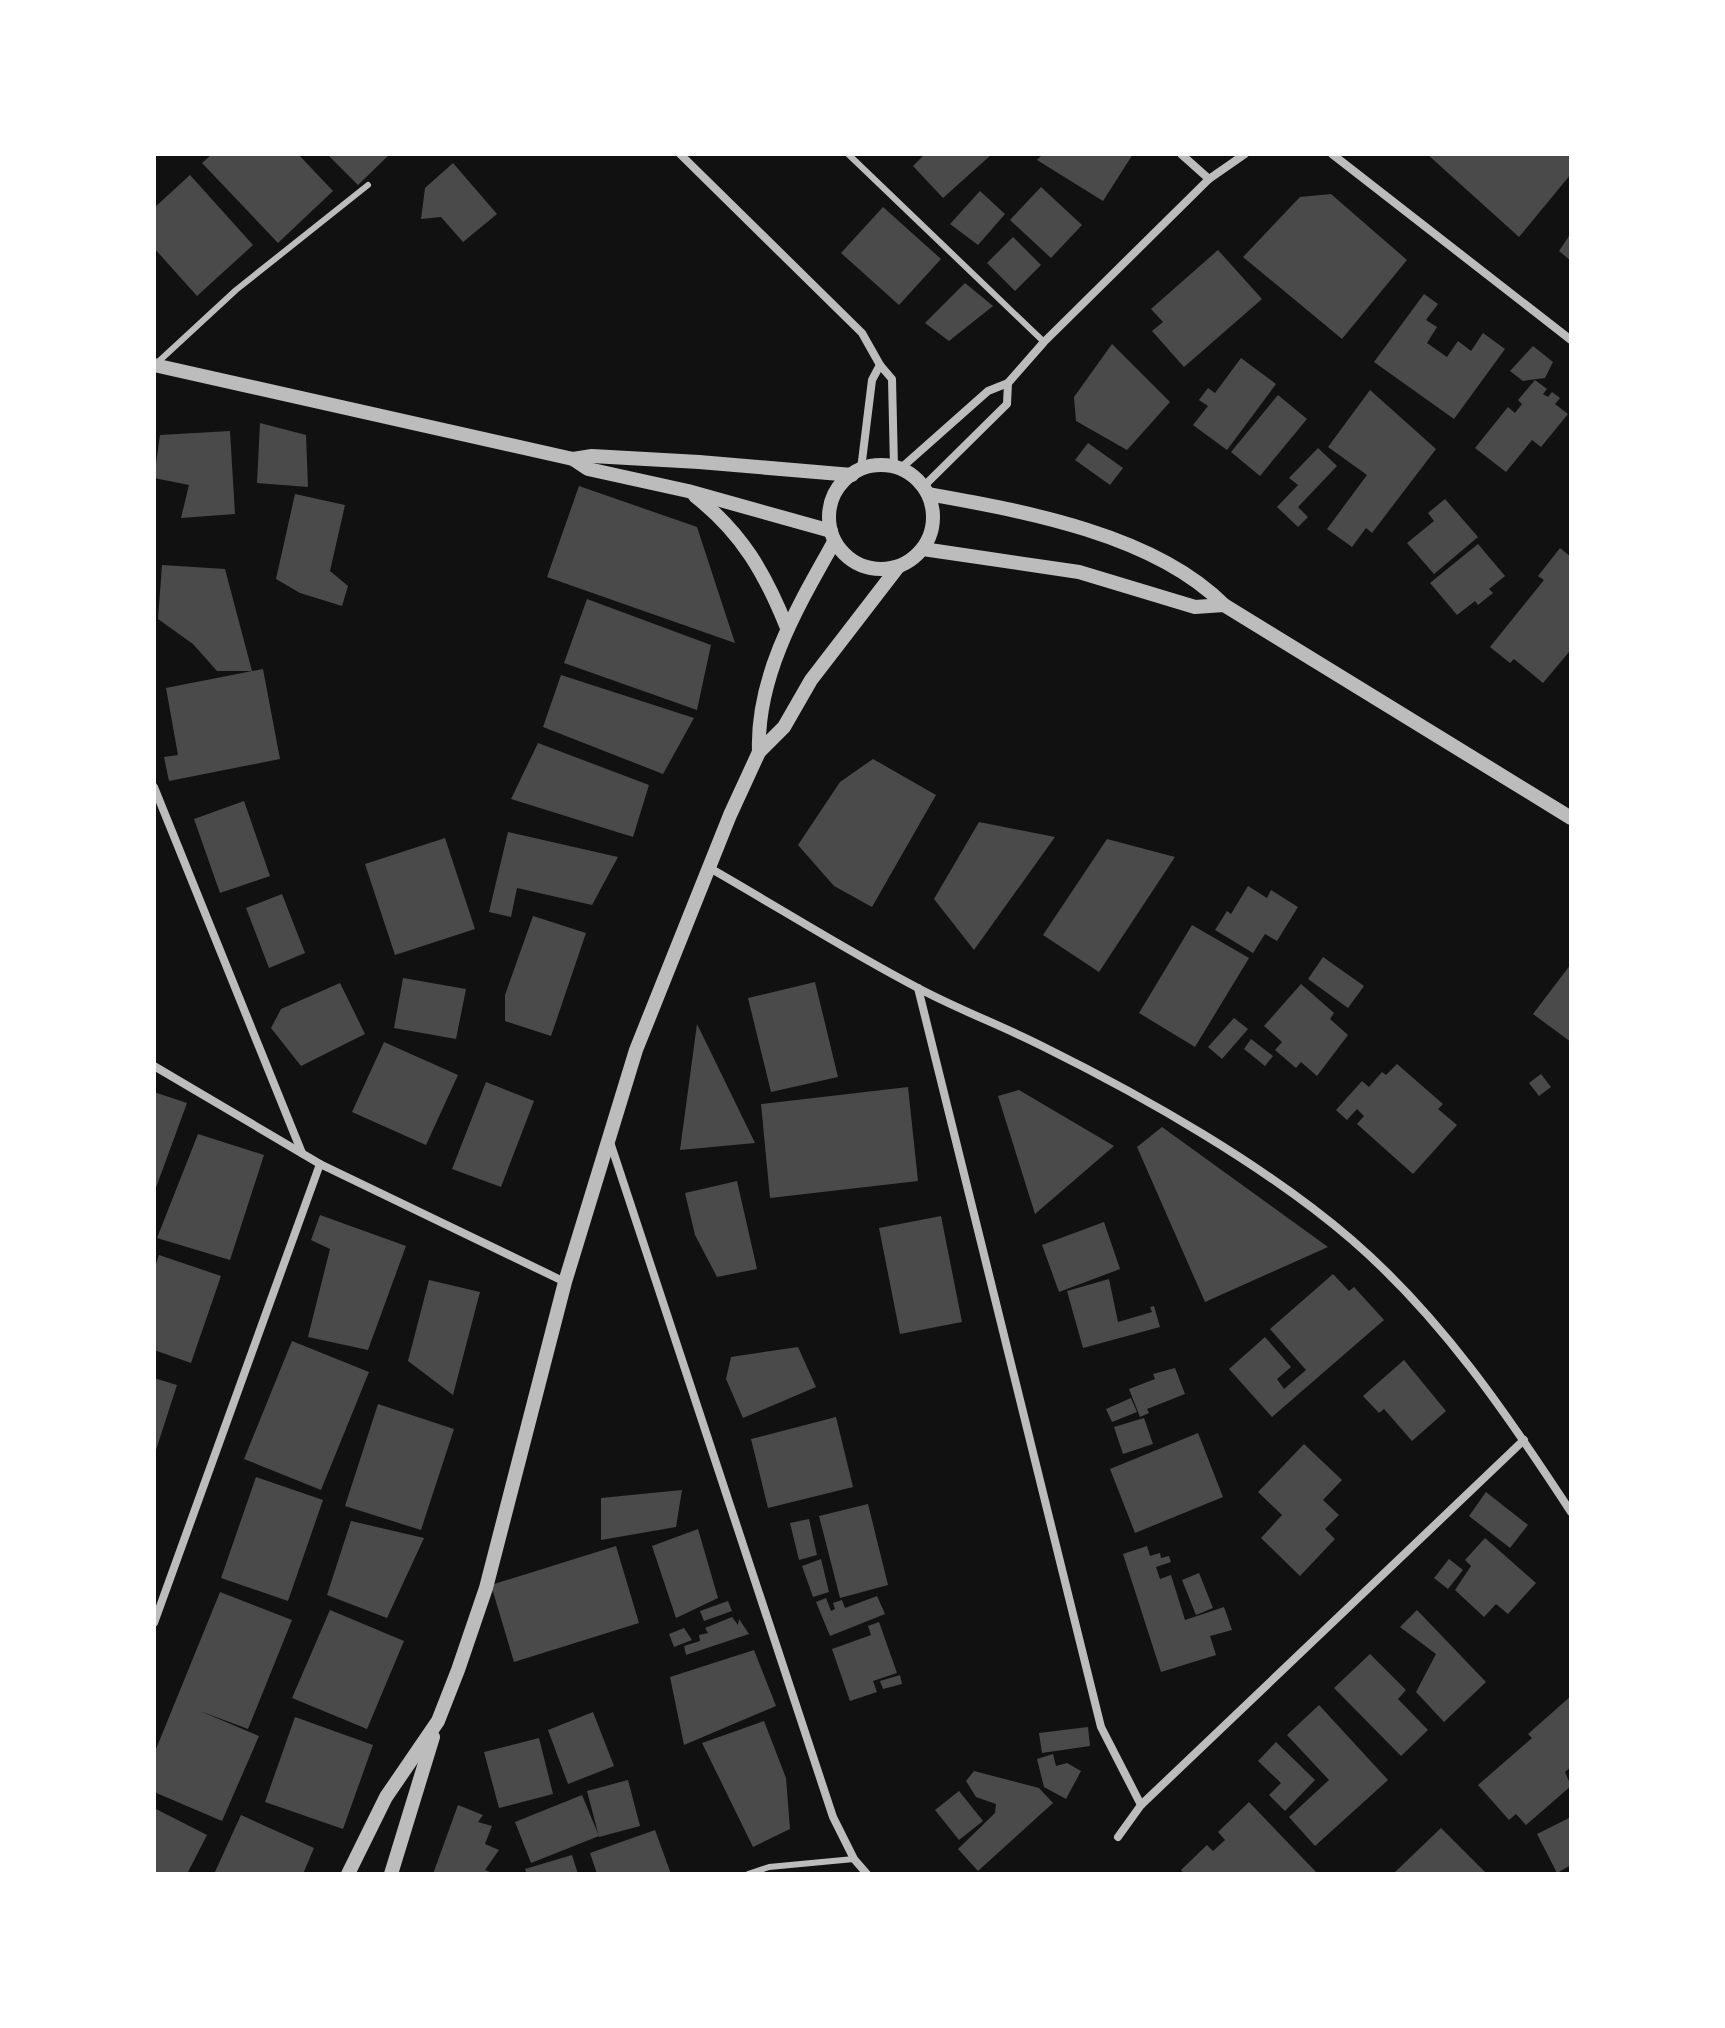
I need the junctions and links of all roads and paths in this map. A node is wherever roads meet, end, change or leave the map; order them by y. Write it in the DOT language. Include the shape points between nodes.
graph roads {
  1 [pos="680,154"];
  2 [pos="848,154"];
  3 [pos="1181,154"];
  4 [pos="1245,154"];
  5 [pos="1332,154"];
  6 [pos="1209,179"];
  7 [pos="368,185"];
  8 [pos="1571,340"];
  9 [pos="1044,342"];
  10 [pos="880,365"];
  11 [pos="154,366"];
  12 [pos="1008,383"];
  13 [pos="573,459"];
  14 [pos="897,468"];
  15 [pos="857,472"];
  16 [pos="688,491"];
  17 [pos="926,491"];
  18 [pos="832,536"];
  19 [pos="923,549"];
  20 [pos="898,567"];
  21 [pos="1224,605"];
  22 [pos="787,628"];
  23 [pos="759,752"];
  24 [pos="154,787"];
  25 [pos="1571,818"];
  26 [pos="708,867"];
  27 [pos="918,988"];
  28 [pos="154,1066"];
  29 [pos="610,1142"];
  30 [pos="302,1154"];
  31 [pos="320,1164"];
  32 [pos="565,1282"];
  33 [pos="1524,1440"];
  34 [pos="1571,1512"];
  35 [pos="154,1623"];
  36 [pos="438,1721"];
  37 [pos="1141,1805"];
  38 [pos="1118,1837"];
  39 [pos="854,1859"];
  40 [pos="348,1874"];
  41 [pos="391,1874"];
  42 [pos="748,1874"];
  43 [pos="867,1874"];
  1 -- 10 [label="street" via="854,324"];
  2 -- 9 [label="lane"];
  3 -- 6 [label="street"];
  4 -- 6 [label="street"];
  5 -- 8 [label="street"];
  6 -- 9 [label="street"];
  7 -- 11 [label="lane" via="236,290"];
  9 -- 12 [label="street"];
  10 -- 14 [label="street" via="892,379"];
  10 -- 15 [label="street" via="872,380"];
  11 -- 13 [label="street"];
  12 -- 14 [label="street" via="988,391"];
  12 -- 17 [label="street" via="1007,404"];
  13 -- 15 [label="street"];
  13 -- 16 [label="street" via="588,469"];
  14 -- 15 [label="street"];
  14 -- 17 [label="street"];
  15 -- 18 [label="street" via="842,483 830,505"];
  16 -- 18 [label="street"];
  16 -- 22 [label="street" via="727,521 742,541"];
  17 -- 19 [label="street" via="933,522"];
  17 -- 21 [label="street" via="1012,509 1119,542 1201,582"];
  18 -- 20 [label="street" via="846,556 862,566"];
  18 -- 22 [label="street"];
  19 -- 20 [label="street"];
  19 -- 21 [label="street" via="1079,572 1195,607"];
  20 -- 23 [label="street" via="811,680 784,727"];
  21 -- 25 [label="street"];
  22 -- 23 [label="street" via="758,718"];
  23 -- 26 [label="street"];
  24 -- 30 [label="street"];
  26 -- 27 [label="street"];
  26 -- 29 [label="street" via="636,1050"];
  27 -- 33 [label="street" via="1046,1048 1281,1185 1352,1240 1422,1308 1479,1375"];
  27 -- 37 [label="street" via="1101,1727"];
  28 -- 30 [label="street"];
  29 -- 32 [label="street"];
  29 -- 39 [label="street" via="833,1817"];
  30 -- 31 [label="street"];
  31 -- 32 [label="street"];
  31 -- 35 [label="street"];
  32 -- 36 [label="street" via="486,1588"];
  33 -- 34 [label="street"];
  33 -- 37 [label="street"];
  36 -- 40 [label="street" via="386,1797"];
  36 -- 41 [label="street"];
  37 -- 38 [label="street"];
  39 -- 42 [label="lane"];
  39 -- 43 [label="street"];
}
